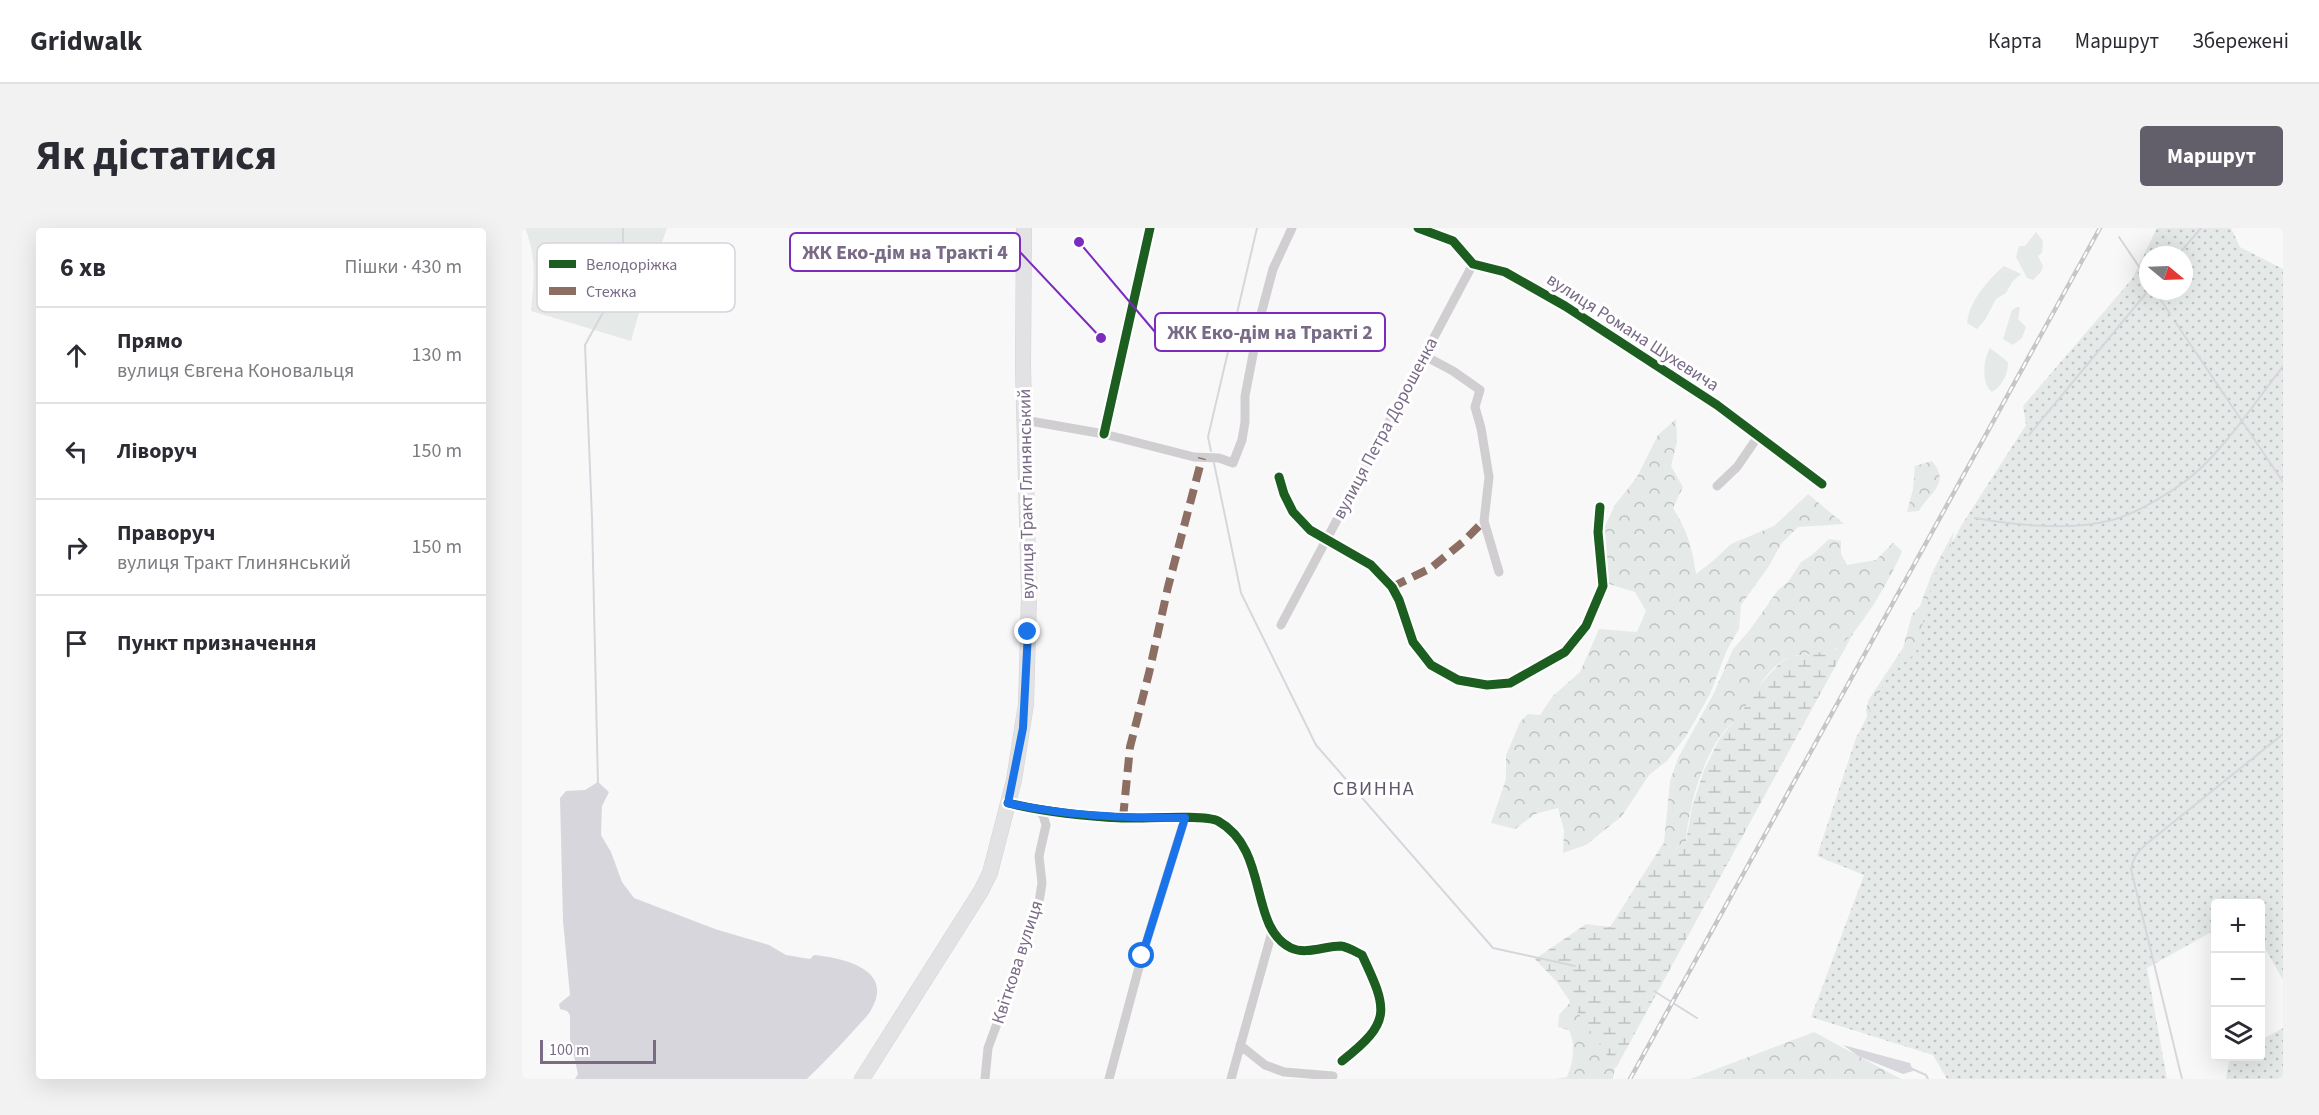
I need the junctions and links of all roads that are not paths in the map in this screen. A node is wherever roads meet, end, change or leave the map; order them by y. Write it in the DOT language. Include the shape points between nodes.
graph roads {
  1 [pos="1024,228"];
  2 [pos="1150,228"];
  3 [pos="1292,228"];
  4 [pos="1418,228"];
  5 [pos="1473,264"];
  6 [pos="1423,355"];
  7 [pos="1024,420"];
  8 [pos="1104,434"];
  9 [pos="1759,435"];
  10 [pos="1279,477"];
  11 [pos="1822,484"];
  12 [pos="1717,486"];
  13 [pos="1600,507"];
  14 [pos="1326,540"];
  15 [pos="1499,572"];
  16 [pos="1281,625"];
  17 [pos="1008,803"];
  18 [pos="1038,810"];
  19 [pos="1185,818"];
  20 [pos="1272,932"];
  21 [pos="1240,1045"];
  22 [pos="1342,1061"];
  23 [pos="1333,1076"];
  24 [pos="862,1079"];
  25 [pos="985,1079"];
  26 [pos="1108,1079"];
  27 [pos="1231,1079"];
  1 -- 7 [label="main road, вулиця Тракт Глинянський"];
  2 -- 8 [label="street"];
  3 -- 8 [label="street" via="1273,269 1260,318 1245,396 1242,440 1233,463"];
  4 -- 5 [label="street" via="1454,241"];
  5 -- 6 [label="street, вулиця Петра Дорошенка"];
  5 -- 9 [label="street, вулиця Романа Шухевича" via="1505,272 1565,306"];
  6 -- 14 [label="street, вулиця Петра Дорошенка"];
  6 -- 15 [label="street" via="1480,390 1475,407 1489,477 1484,520"];
  7 -- 8 [label="street"];
  7 -- 17 [label="main road, вулиця Тракт Глинянський" via="1029,596 1026,704"];
  9 -- 11 [label="street, вулиця Романа Шухевича"];
  9 -- 12 [label="street" via="1737,467"];
  10 -- 14 [label="street" via="1293,512"];
  13 -- 14 [label="street" via="1603,586 1586,626 1565,652 1510,683 1487,685 1458,680 1431,665 1413,642 1392,587 1371,565"];
  14 -- 16 [label="street, вулиця Петра Дорошенка"];
  17 -- 18 [label="street"];
  17 -- 24 [label="main road, вулиця Тракт Глинянський" via="993,865 981,891"];
  18 -- 19 [label="street" via="1123,818"];
  18 -- 25 [label="street, Квіткова вулиця" via="1046,825 1039,856 1042,883 1037,915 988,1048"];
  19 -- 20 [label="street" via="1217,820 1241,842 1254,867"];
  19 -- 26 [label="street"];
  20 -- 21 [label="street"];
  20 -- 22 [label="street" via="1292,948 1343,946 1362,955 1377,987 1382,1015 1373,1033"];
  21 -- 23 [label="street" via="1265,1065 1284,1072"];
  21 -- 27 [label="street"];
}
